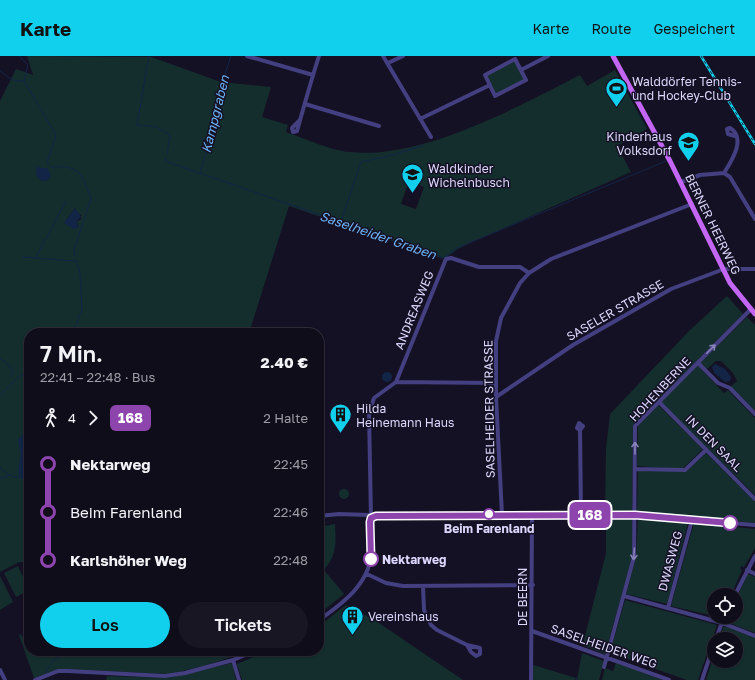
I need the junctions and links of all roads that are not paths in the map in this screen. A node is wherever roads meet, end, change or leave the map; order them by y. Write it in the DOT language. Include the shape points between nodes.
graph roads {
  1 [pos="247,56"];
  2 [pos="318,56"];
  3 [pos="383,56"];
  4 [pos="403,56"];
  5 [pos="548,56"];
  6 [pos="613,56"];
  7 [pos="388,64"];
  8 [pos="521,70"];
  9 [pos="313,75"];
  10 [pos="490,85"];
  11 [pos="305,104"];
  12 [pos="420,119"];
  13 [pos="300,120"];
  14 [pos="379,126"];
  15 [pos="735,136"];
  16 [pos="431,137"];
  17 [pos="724,173"];
  18 [pos="681,182"];
  19 [pos="692,204"];
  20 [pos="755,219"];
  21 [pos="724,269"];
  22 [pos="755,270"];
  23 [pos="529,273"];
  24 [pos="753,312"];
  25 [pos="698,363"];
  26 [pos="396,382"];
  27 [pos="496,383"];
  28 [pos="496,397"];
  29 [pos="659,402"];
  30 [pos="755,414"];
  31 [pos="580,430"];
  32 [pos="706,450"];
  33 [pos="635,469"];
  34 [pos="755,499"];
  35 [pos="502,515"];
  36 [pos="532,515"];
  37 [pos="581,515"];
  38 [pos="635,515"];
  39 [pos="324,516"];
  40 [pos="371,516"];
  41 [pos="692,520"];
  42 [pos="755,525"];
  43 [pos="755,556"];
  44 [pos="747,570"];
  45 [pos="366,574"];
  46 [pos="755,574"];
  47 [pos="533,585"];
  48 [pos="423,586"];
  49 [pos="738,588"];
  50 [pos="624,596"];
  51 [pos="668,608"];
  52 [pos="324,616"];
  53 [pos="707,619"];
  54 [pos="725,624"];
  55 [pos="532,632"];
  56 [pos="755,636"];
  57 [pos="467,645"];
  58 [pos="243,656"];
  59 [pos="607,658"];
  60 [pos="233,660"];
  61 [pos="707,665"];
  62 [pos="604,667"];
  63 [pos="0,670"];
  64 [pos="5,680"];
  65 [pos="35,680"];
  66 [pos="239,680"];
  67 [pos="531,680"];
  68 [pos="669,680"];
  69 [pos="702,680"];
  1 -- 9 [label="street"];
  2 -- 9 [label="street"];
  3 -- 7 [label="street"];
  4 -- 7 [label="street"];
  5 -- 8 [label="street"];
  6 -- 18 [label="main road, BERNER HEERWEG"];
  7 -- 12 [label="street"];
  8 -- 10 [label="street" via="515,59 485,75"];
  8 -- 10 [label="street" via="526,80 495,96"];
  9 -- 11 [label="street"];
  10 -- 12 [label="street"];
  11 -- 13 [label="street"];
  11 -- 14 [label="street"];
  12 -- 16 [label="street"];
  15 -- 17 [label="street" via="736,153"];
  17 -- 18 [label="street" via="700,175"];
  17 -- 20 [label="street" via="730,177"];
  18 -- 19 [label="main road, BERNER HEERWEG"];
  19 -- 21 [label="main road, BERNER HEERWEG"];
  19 -- 23 [label="street, SASELHEIDER STRASSE" via="551,259"];
  21 -- 22 [label="street, SASELER STRASSE"];
  21 -- 24 [label="main road, BERNER HEERWEG" via="734,290"];
  21 -- 28 [label="street, SASELER STRASSE" via="671,289 573,346"];
  23 -- 26 [label="street, ANDREASWEG" via="520,267 479,267 451,258 446,259"];
  23 -- 27 [label="street, SASELHEIDER STRASSE" via="520,283 501,318 496,341"];
  25 -- 24 [label="street, HOHENBERNE, one-way"];
  25 -- 29 [label="street, HOHENBERNE"];
  25 -- 30 [label="street" via="718,383 730,388"];
  26 -- 27 [label="street"];
  26 -- 40 [label="street" via="378,394 370,408"];
  27 -- 28 [label="street, SASELHEIDER STRASSE"];
  28 -- 35 [label="street, SASELHEIDER STRASSE"];
  29 -- 32 [label="street, IN DEN SAAL"];
  33 -- 29 [label="street, HOHENBERNE, one-way" via="635,426"];
  31 -- 37 [label="street"];
  32 -- 33 [label="street" via="685,470"];
  32 -- 34 [label="street, IN DEN SAAL"];
  33 -- 38 [label="street, HOHENBERNE"];
  35 -- 36 [label="street"];
  35 -- 40 [label="street"];
  36 -- 37 [label="street"];
  36 -- 47 [label="street, DE BEERN"];
  37 -- 38 [label="street"];
  38 -- 41 [label="street"];
  38 -- 50 [label="street, HOHENBERNE, one-way" via="634,557"];
  39 -- 40 [label="street"];
  40 -- 45 [label="street" via="372,556"];
  41 -- 42 [label="street"];
  41 -- 51 [label="street, DWASWEG"];
  43 -- 44 [label="street"];
  44 -- 46 [label="street"];
  44 -- 49 [label="street"];
  45 -- 48 [label="street" via="386,583"];
  45 -- 52 [label="street" via="350,595"];
  47 -- 48 [label="street"];
  47 -- 55 [label="street, DE BEERN"];
  48 -- 57 [label="street" via="424,610 430,625"];
  50 -- 51 [label="street"];
  50 -- 59 [label="street, HOHENBERNE"];
  51 -- 53 [label="street"];
  54 -- 56 [label="street"];
  55 -- 59 [label="street, SASELHEIDER WEG"];
  55 -- 67 [label="street, DE BEERN"];
  58 -- 60 [label="street"];
  59 -- 62 [label="street, HOHENBERNE"];
  59 -- 68 [label="street, SASELHEIDER WEG"];
  60 -- 65 [label="street" via="165,676 58,671"];
  60 -- 66 [label="street"];
  61 -- 69 [label="street"];
  63 -- 64 [label="street"];
}
